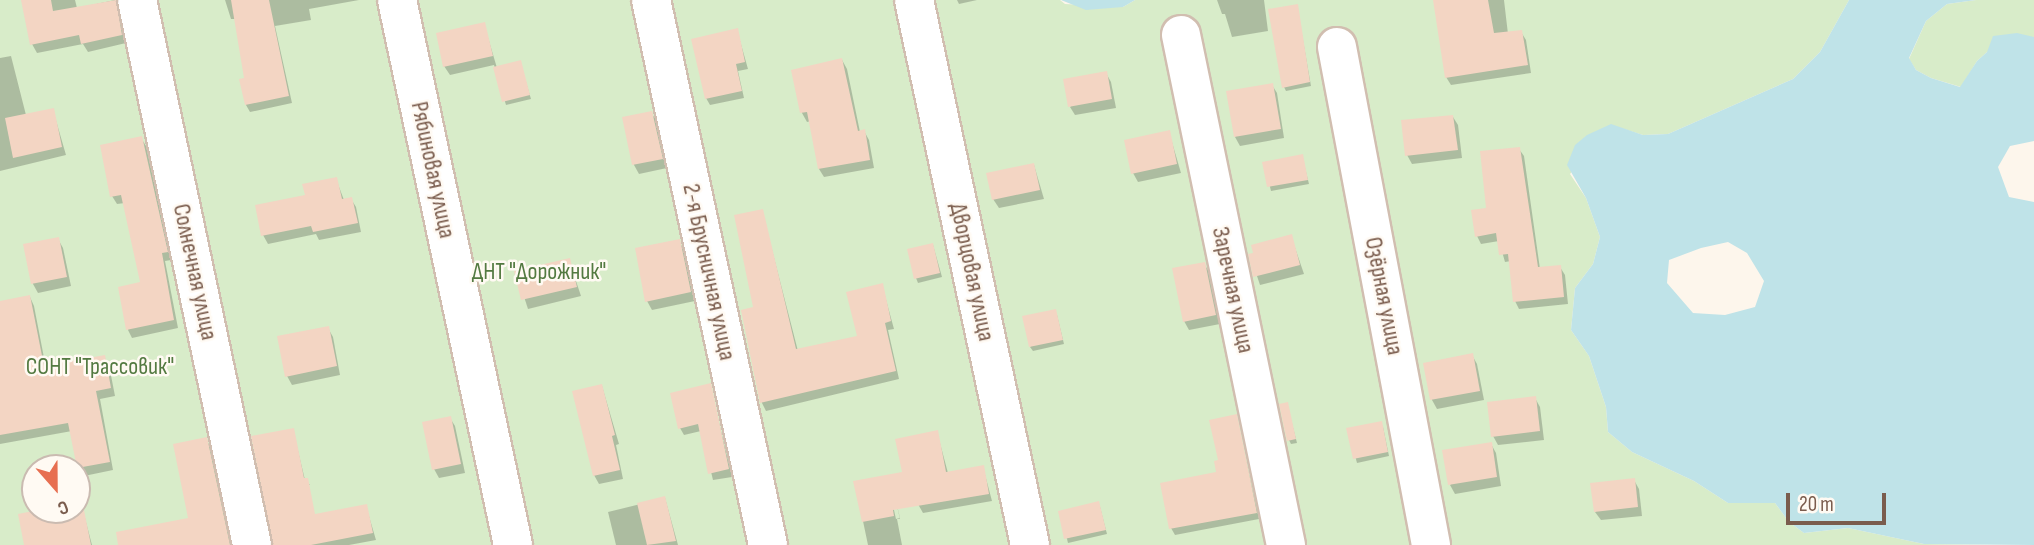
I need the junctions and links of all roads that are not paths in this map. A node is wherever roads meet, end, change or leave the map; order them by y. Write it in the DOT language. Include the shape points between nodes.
graph roads {
  1 [pos="136,0"];
  2 [pos="397,0"];
  3 [pos="651,0"];
  4 [pos="914,0"];
  5 [pos="1181,35"];
  6 [pos="1337,47"];
  7 [pos="253,545"];
  8 [pos="513,545"];
  9 [pos="768,545"];
  10 [pos="1030,545"];
  11 [pos="1286,545"];
  12 [pos="1431,545"];
  1 -- 7 [label="street, Солнечная улица"];
  2 -- 8 [label="street, Рябиновая улица"];
  3 -- 9 [label="street, 2-я Брусничная улица"];
  4 -- 10 [label="street, Дворцовая улица"];
  5 -- 11 [label="street, Заречная улица"];
  6 -- 12 [label="street, Озёрная улица"];
}
